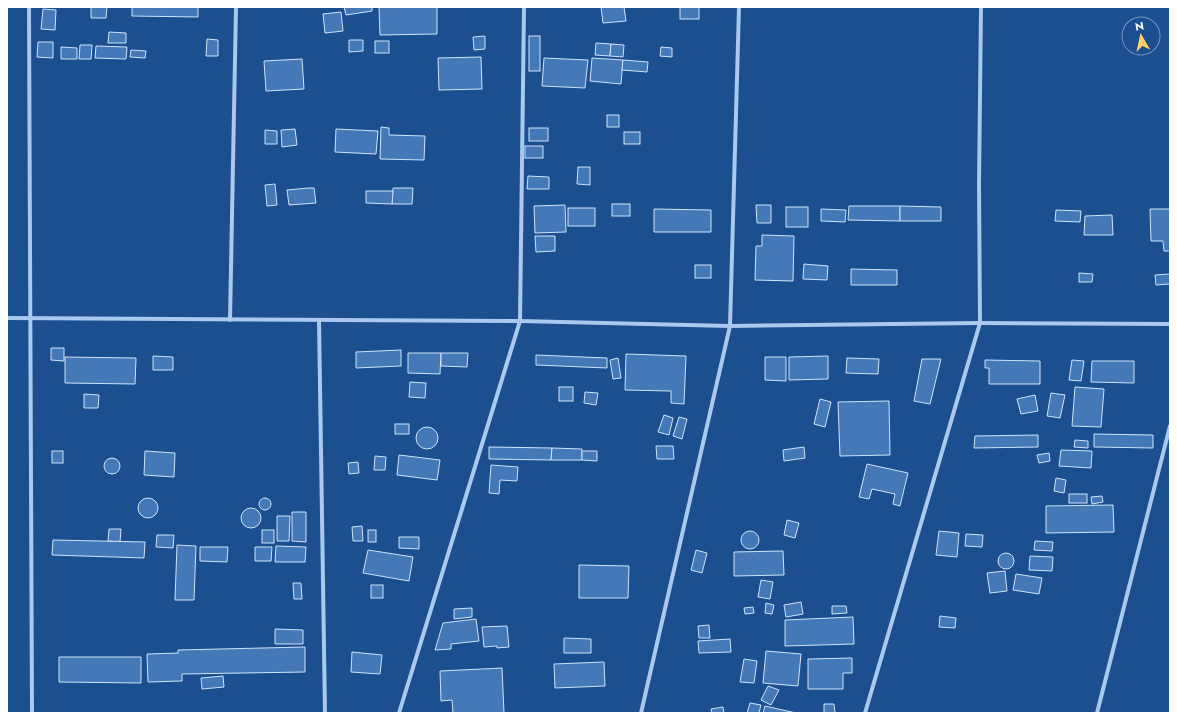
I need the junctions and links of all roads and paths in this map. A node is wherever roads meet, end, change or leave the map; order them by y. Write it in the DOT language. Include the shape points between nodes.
graph roads {
  1 [pos="29,7"];
  2 [pos="236,7"];
  3 [pos="524,7"];
  4 [pos="739,7"];
  5 [pos="981,7"];
  6 [pos="7,318"];
  7 [pos="31,318"];
  8 [pos="230,320"];
  9 [pos="319,320"];
  10 [pos="520,321"];
  11 [pos="980,323"];
  12 [pos="1170,324"];
  13 [pos="730,326"];
  14 [pos="1170,426"];
  15 [pos="32,713"];
  16 [pos="325,713"];
  17 [pos="399,713"];
  18 [pos="641,713"];
  19 [pos="865,713"];
  20 [pos="1097,713"];
  1 -- 7 [label="street"];
  2 -- 8 [label="street"];
  3 -- 10 [label="street"];
  4 -- 13 [label="street"];
  5 -- 11 [label="street"];
  6 -- 7 [label="street"];
  7 -- 8 [label="street"];
  7 -- 15 [label="street"];
  8 -- 9 [label="street"];
  9 -- 10 [label="street"];
  9 -- 16 [label="street"];
  10 -- 13 [label="street"];
  10 -- 17 [label="street"];
  11 -- 12 [label="street"];
  11 -- 13 [label="street"];
  11 -- 19 [label="street"];
  13 -- 18 [label="street"];
  14 -- 20 [label="street"];
}
